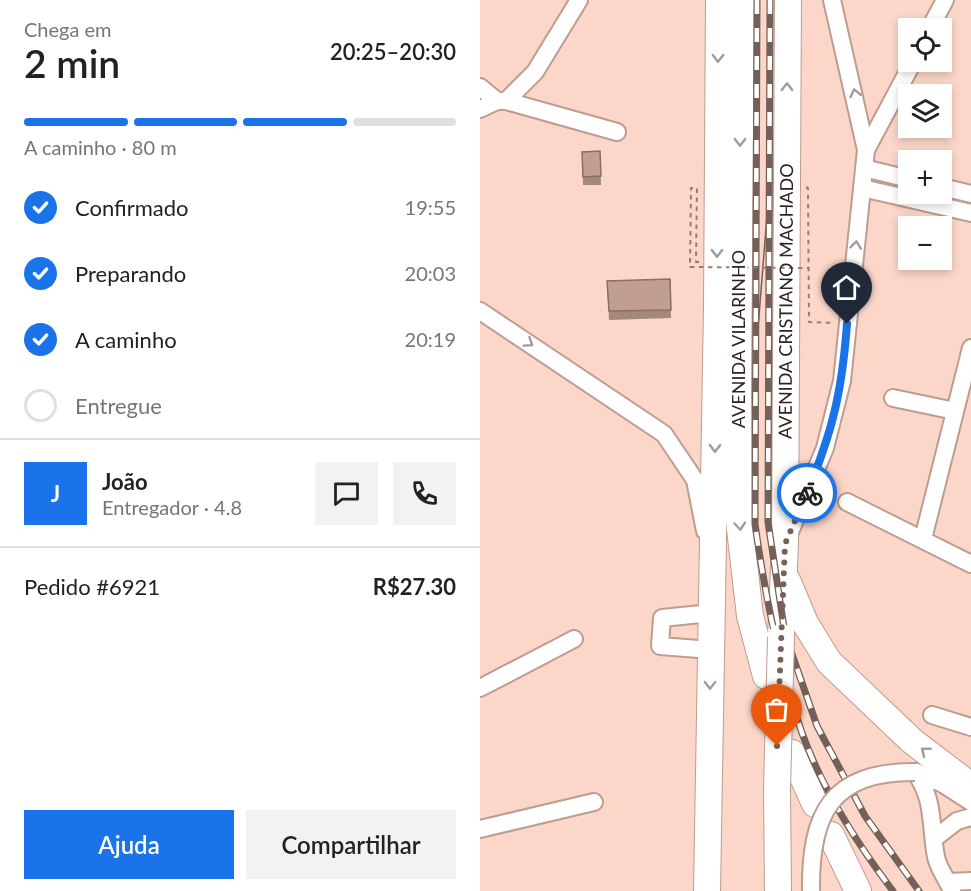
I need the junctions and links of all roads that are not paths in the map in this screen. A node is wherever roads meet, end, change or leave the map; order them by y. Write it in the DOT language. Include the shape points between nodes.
graph roads {
  1 [pos="579,0"];
  2 [pos="719,0"];
  3 [pos="741,0"];
  4 [pos="788,0"];
  5 [pos="832,0"];
  6 [pos="945,0"];
  7 [pos="935,18"];
  8 [pos="908,72"];
  9 [pos="487,94"];
  10 [pos="480,109"];
  11 [pos="617,132"];
  12 [pos="866,150"];
  13 [pos="864,168"];
  14 [pos="898,176"];
  15 [pos="862,188"];
  16 [pos="952,189"];
  17 [pos="971,194"];
  18 [pos="971,213"];
  19 [pos="480,311"];
  20 [pos="971,348"];
  21 [pos="893,398"];
  22 [pos="955,411"];
  23 [pos="847,502"];
  24 [pos="923,539"];
  25 [pos="785,544"];
  26 [pos="971,564"];
  27 [pos="712,570"];
  28 [pos="783,572"];
  29 [pos="711,612"];
  30 [pos="574,639"];
  31 [pos="711,650"];
  32 [pos="766,676"];
  33 [pos="480,688"];
  34 [pos="932,715"];
  35 [pos="971,727"];
  36 [pos="792,753"];
  37 [pos="915,772"];
  38 [pos="971,786"];
  39 [pos="594,802"];
  40 [pos="971,802"];
  41 [pos="814,804"];
  42 [pos="971,817"];
  43 [pos="480,829"];
  44 [pos="831,835"];
  45 [pos="935,838"];
  46 [pos="971,881"];
  47 [pos="950,886"];
  48 [pos="707,891"];
  49 [pos="778,891"];
  50 [pos="811,891"];
  51 [pos="858,891"];
  1 -- 9 [label="street" via="536,72"];
  2 -- 27 [label="highway, one-way"];
  3 -- 32 [label="highway, AVENIDA VILARINHO, one-way" via="740,520 750,616"];
  25 -- 4 [label="highway, AVENIDA CRISTIANO MACHADO, one-way"];
  12 -- 5 [label="street, one-way"];
  6 -- 7 [label="street"];
  8 -- 12 [label="street"];
  9 -- 10 [label="street"];
  9 -- 11 [label="street"];
  12 -- 13 [label="street"];
  13 -- 14 [label="street"];
  13 -- 15 [label="street"];
  15 -- 18 [label="street"];
  25 -- 15 [label="street, one-way" via="835,416"];
  16 -- 17 [label="street"];
  19 -- 27 [label="street, one-way" via="664,434 695,480"];
  20 -- 22 [label="street"];
  21 -- 22 [label="street"];
  22 -- 24 [label="street"];
  23 -- 24 [label="street"];
  24 -- 26 [label="street"];
  25 -- 28 [label="highway, AVENIDA CRISTIANO MACHADO"];
  27 -- 29 [label="highway"];
  38 -- 28 [label="highway, one-way" via="912,741 829,662 805,623"];
  28 -- 49 [label="highway, AVENIDA CRISTIANO MACHADO, bridge"];
  29 -- 31 [label="highway"];
  29 -- 31 [label="street" via="662,618 659,639 660,646"];
  30 -- 33 [label="street"];
  31 -- 48 [label="highway, one-way"];
  34 -- 35 [label="street"];
  36 -- 41 [label="highway"];
  37 -- 40 [label="street"];
  37 -- 45 [label="street" via="926,787"];
  37 -- 50 [label="street, bridge" via="889,772 863,780 844,789 828,804 819,821 810,857"];
  39 -- 43 [label="street"];
  42 -- 45 [label="street" via="957,821"];
  44 -- 51 [label="highway"];
  45 -- 47 [label="street" via="936,857"];
  46 -- 47 [label="street"];
}
